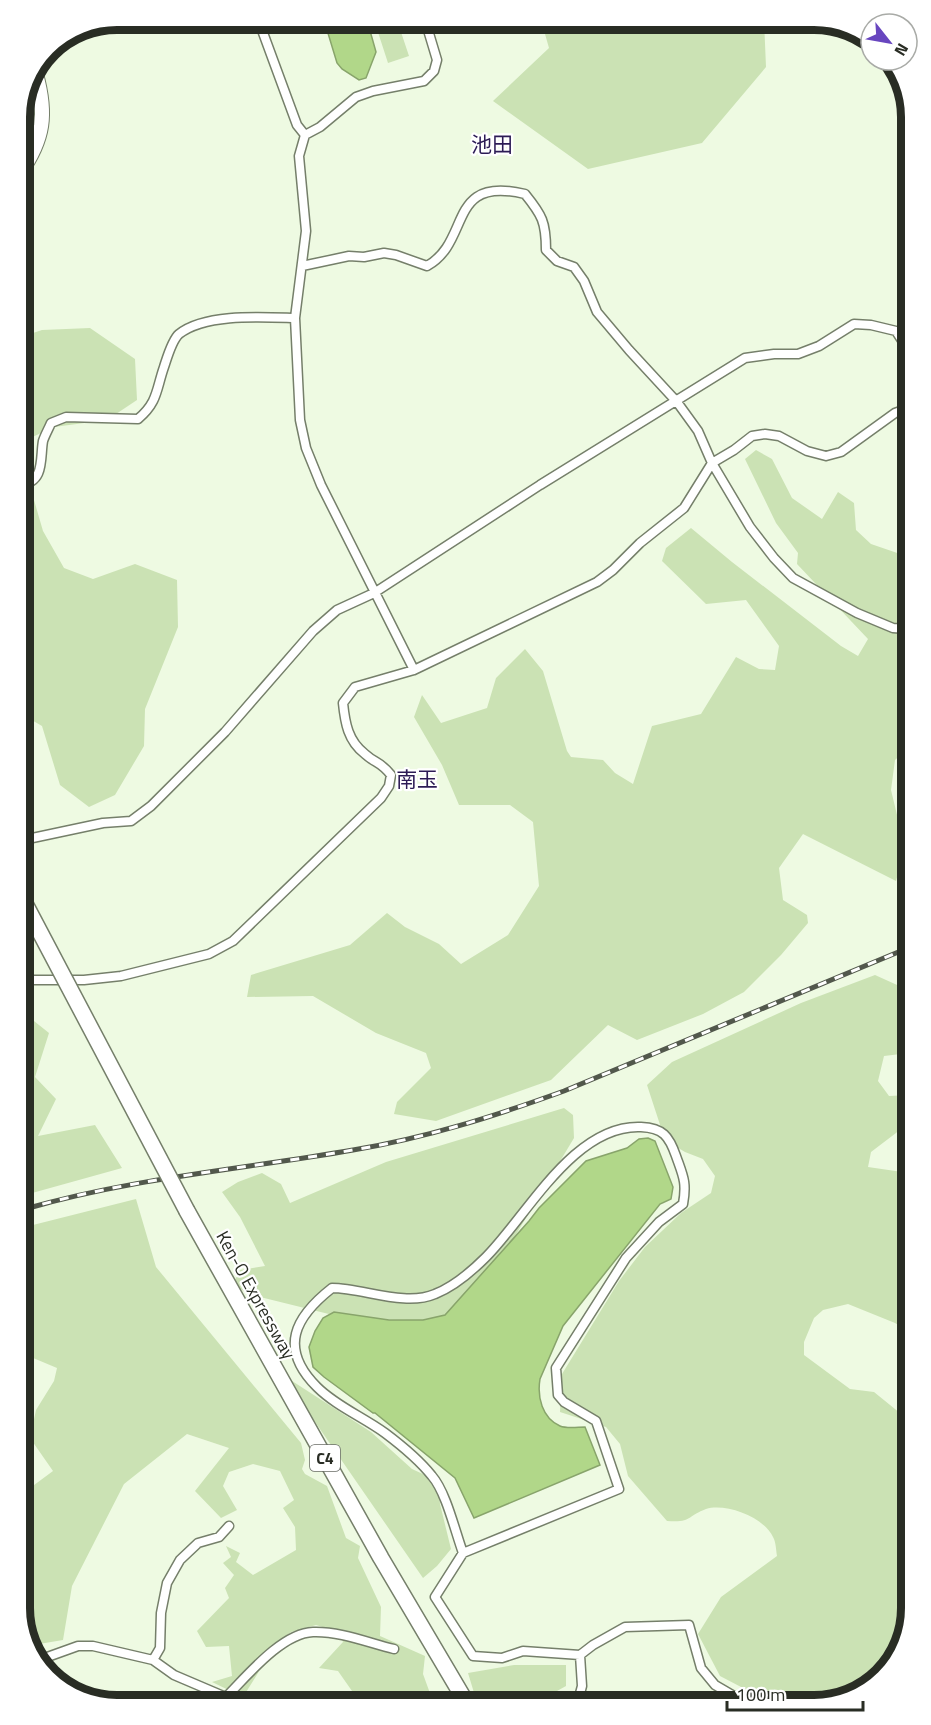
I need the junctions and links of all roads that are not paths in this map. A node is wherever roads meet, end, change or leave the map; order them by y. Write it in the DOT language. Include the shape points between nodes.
graph roads {
  1 [pos="262,30"];
  2 [pos="428,30"];
  3 [pos="38,82"];
  4 [pos="305,135"];
  5 [pos="30,158"];
  6 [pos="302,266"];
  7 [pos="296,318"];
  8 [pos="901,339"];
  9 [pos="677,402"];
  10 [pos="901,411"];
  11 [pos="712,463"];
  12 [pos="30,483"];
  13 [pos="374,593"];
  14 [pos="901,629"];
  15 [pos="414,670"];
  16 [pos="30,839"];
  17 [pos="30,911"];
  18 [pos="30,980"];
  19 [pos="229,1526"];
  20 [pos="463,1552"];
  21 [pos="394,1649"];
  22 [pos="580,1655"];
  23 [pos="46,1658"];
  24 [pos="153,1660"];
  25 [pos="221,1695"];
  26 [pos="228,1695"];
  27 [pos="462,1695"];
  28 [pos="580,1695"];
  29 [pos="732,1695"];
  1 -- 4 [label="street" via="297,125"];
  2 -- 4 [label="street" via="437,60 434,71 424,81 356,97"];
  3 -- 5 [label="main road" via="41,127"];
  4 -- 6 [label="street" via="300,156 306,231"];
  6 -- 7 [label="street"];
  6 -- 9 [label="street" via="384,253 427,266 443,252 466,210 480,194 492,190 525,194 546,229 546,250 557,261 574,267 597,312"];
  7 -- 12 [label="street" via="218,320 195,325 177,335 149,409 138,419 66,417 51,423 43,440 41,466"];
  7 -- 13 [label="street" via="300,420 306,448"];
  8 -- 9 [label="street" via="896,332 854,324 798,354 745,358"];
  9 -- 11 [label="street" via="698,431"];
  9 -- 13 [label="street"];
  10 -- 11 [label="street" via="841,452 826,456 765,434 752,436"];
  11 -- 14 [label="street" via="750,527 793,578 857,613"];
  11 -- 15 [label="street" via="684,508 597,582"];
  13 -- 15 [label="street"];
  13 -- 16 [label="street" via="337,610 313,631 225,732 131,821"];
  15 -- 18 [label="street" via="355,687 343,703 345,725 353,742 391,775 381,798 233,941 209,954 121,976"];
  17 -- 27 [label="highway, Ken-O Expressway / C4, bridge" via="187,1211"];
  19 -- 24 [label="street" via="219,1537 198,1543 180,1560 167,1583 159,1648"];
  20 -- 20 [label="street" via="619,1489 596,1421 558,1395 556,1368 626,1258 659,1222 683,1204 686,1187 672,1146 666,1135 655,1129 619,1128 571,1157 486,1257 436,1294 405,1299 332,1287 316,1300 295,1332 299,1359 316,1386 385,1433 435,1480"];
  20 -- 22 [label="street" via="435,1597 473,1656 502,1658 523,1651"];
  21 -- 26 [label="street" via="333,1634 298,1635 264,1659"];
  22 -- 28 [label="street"];
  22 -- 29 [label="street" via="625,1627 689,1625 701,1668 715,1685"];
  23 -- 24 [label="street" via="78,1646 93,1646"];
  24 -- 25 [label="street" via="174,1675"];
}
